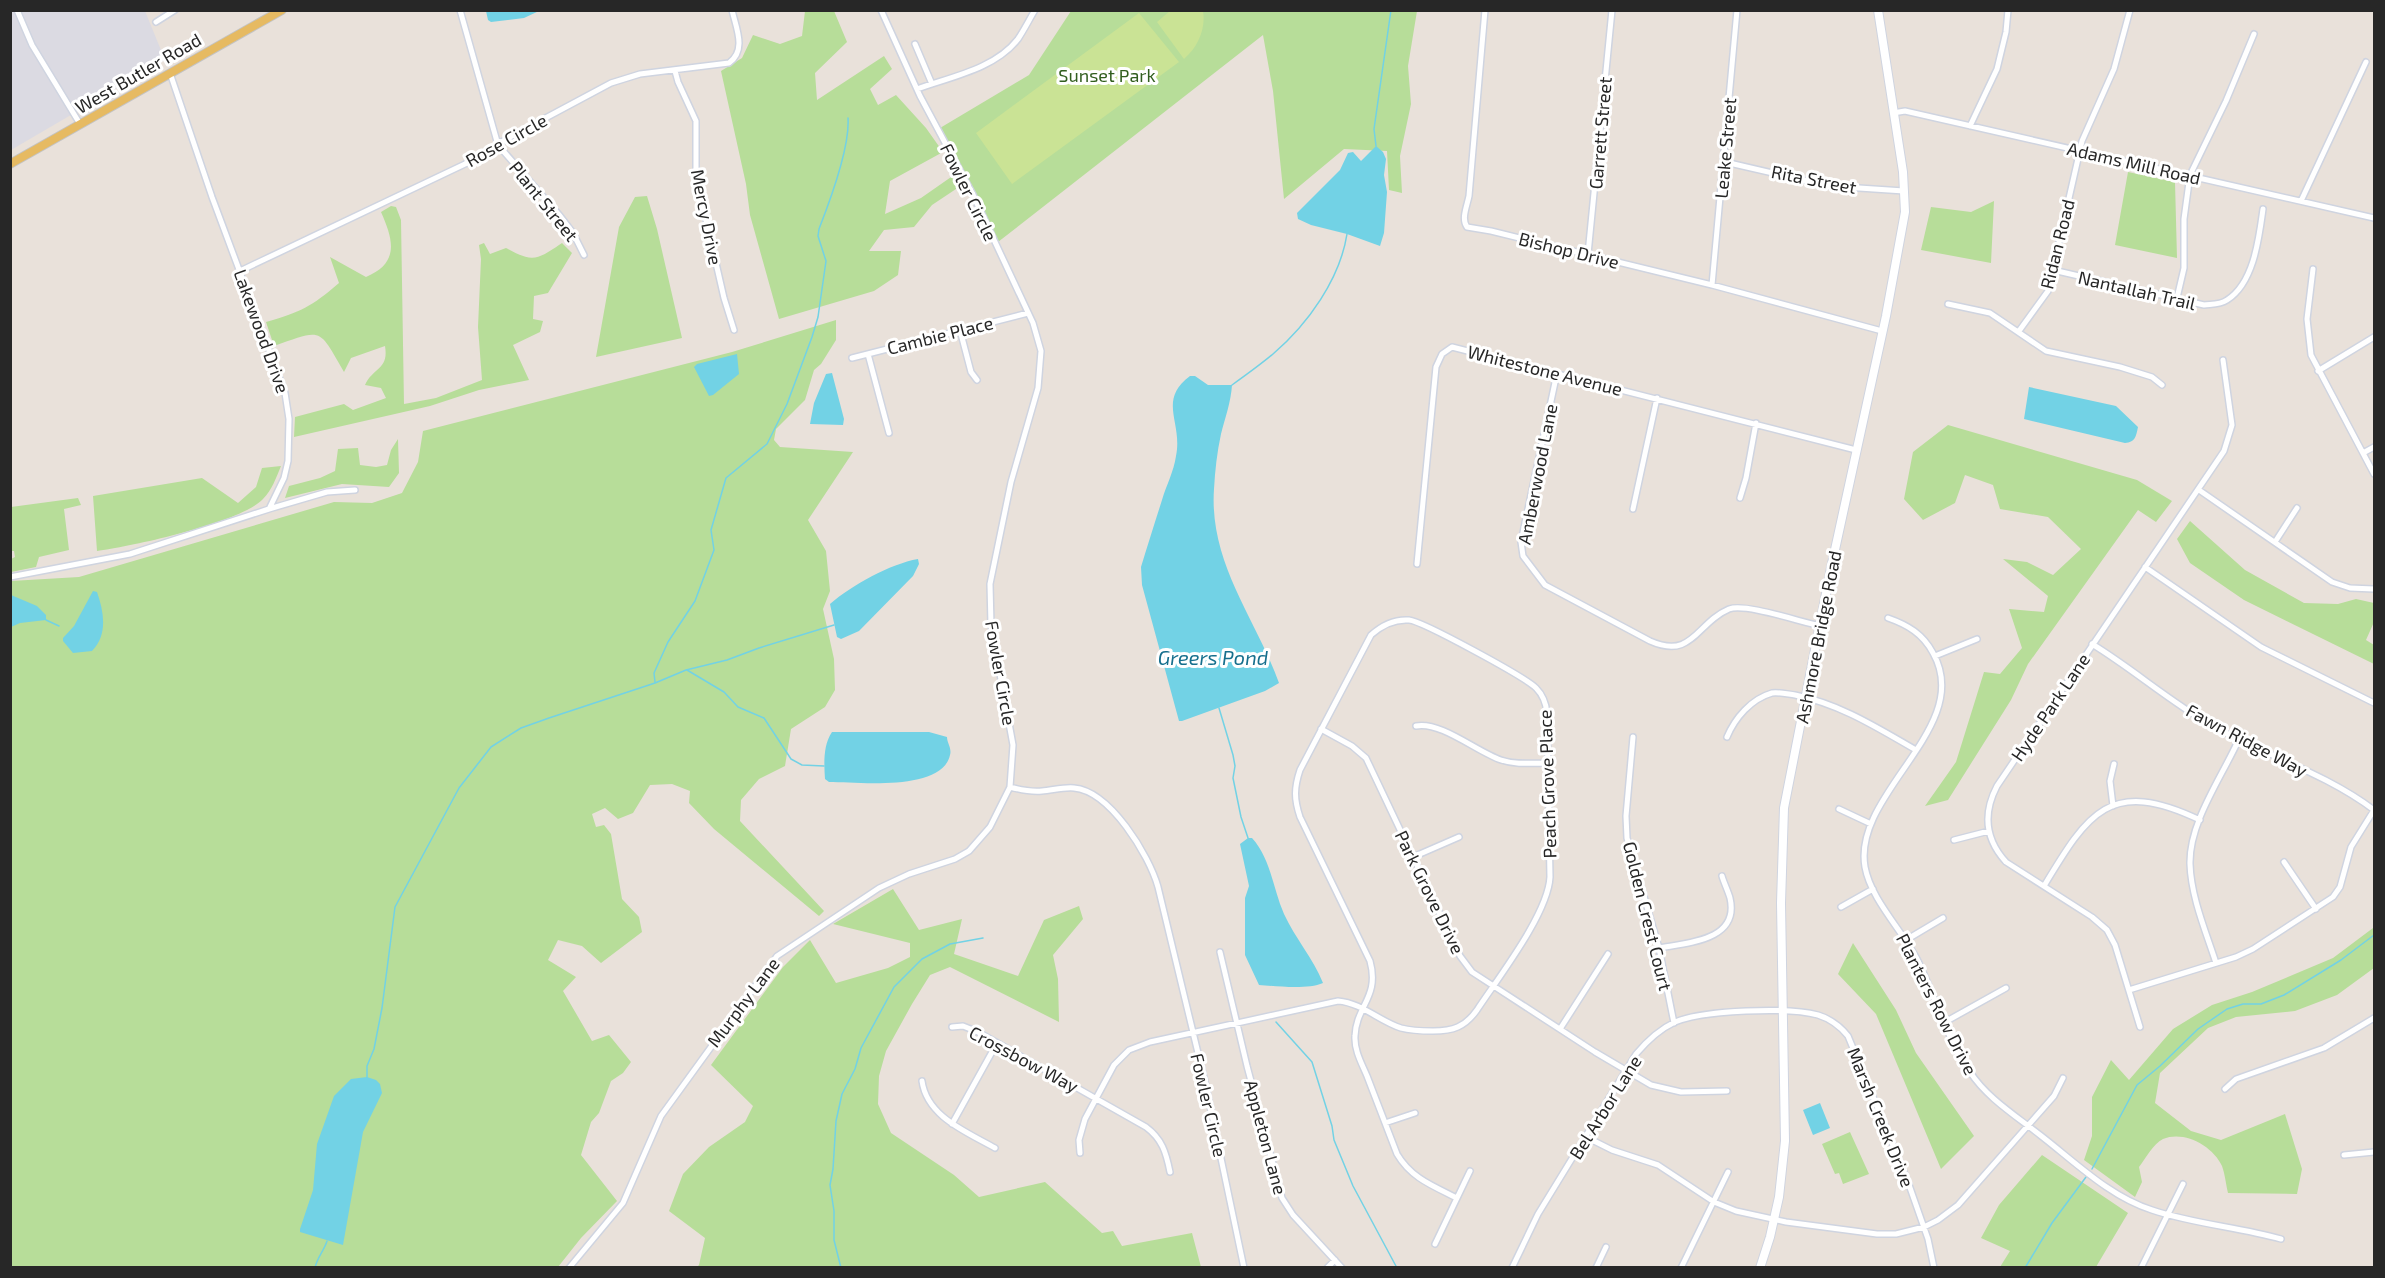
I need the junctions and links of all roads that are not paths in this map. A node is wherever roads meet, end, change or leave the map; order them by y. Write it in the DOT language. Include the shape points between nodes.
graph roads {
  1 [pos="17,10"];
  2 [pos="175,10"];
  3 [pos="282,10"];
  4 [pos="460,10"];
  5 [pos="732,10"];
  6 [pos="881,10"];
  7 [pos="1035,10"];
  8 [pos="1485,10"];
  9 [pos="1612,10"];
  10 [pos="1737,10"];
  11 [pos="1878,10"];
  12 [pos="2008,10"];
  13 [pos="2130,10"];
  14 [pos="156,22"];
  15 [pos="2254,34"];
  16 [pos="915,44"];
  17 [pos="2366,62"];
  18 [pos="675,71"];
  19 [pos="170,73"];
  20 [pos="932,84"];
  21 [pos="917,89"];
  22 [pos="1893,113"];
  23 [pos="80,124"];
  24 [pos="1970,126"];
  25 [pos="498,145"];
  26 [pos="2079,149"];
  27 [pos="1725,162"];
  28 [pos="10,164"];
  29 [pos="2190,175"];
  30 [pos="1904,191"];
  31 [pos="2301,201"];
  32 [pos="2263,209"];
  33 [pos="2374,218"];
  34 [pos="1588,254"];
  35 [pos="584,255"];
  36 [pos="2313,269"];
  37 [pos="2053,270"];
  38 [pos="240,271"];
  39 [pos="1712,285"];
  40 [pos="2177,298"];
  41 [pos="1948,304"];
  42 [pos="1028,313"];
  43 [pos="734,330"];
  44 [pos="960,330"];
  45 [pos="1882,331"];
  46 [pos="2019,331"];
  47 [pos="2374,337"];
  48 [pos="868,354"];
  49 [pos="852,358"];
  50 [pos="2223,360"];
  51 [pos="2318,371"];
  52 [pos="1557,373"];
  53 [pos="977,380"];
  54 [pos="2162,385"];
  55 [pos="1657,398"];
  56 [pos="1756,423"];
  57 [pos="889,433"];
  58 [pos="2374,447"];
  59 [pos="1856,450"];
  60 [pos="2363,453"];
  61 [pos="2374,474"];
  62 [pos="355,490"];
  63 [pos="2199,490"];
  64 [pos="1740,498"];
  65 [pos="2297,508"];
  66 [pos="269,509"];
  67 [pos="1633,509"];
  68 [pos="2275,542"];
  69 [pos="1417,564"];
  70 [pos="2145,567"];
  71 [pos="10,577"];
  72 [pos="2374,589"];
  73 [pos="1888,618"];
  74 [pos="1821,626"];
  75 [pos="1977,639"];
  76 [pos="2092,645"];
  77 [pos="1935,656"];
  78 [pos="1806,698"];
  79 [pos="2374,703"];
  80 [pos="1416,726"];
  81 [pos="1322,729"];
  82 [pos="1633,737"];
  83 [pos="1727,737"];
  84 [pos="2239,739"];
  85 [pos="1916,750"];
  86 [pos="1548,763"];
  87 [pos="2114,764"];
  88 [pos="1010,787"];
  89 [pos="2113,806"];
  90 [pos="1839,809"];
  91 [pos="2374,810"];
  92 [pos="2200,820"];
  93 [pos="1871,824"];
  94 [pos="1989,831"];
  95 [pos="1459,837"];
  96 [pos="1954,840"];
  97 [pos="1413,857"];
  98 [pos="2284,862"];
  99 [pos="1722,876"];
  100 [pos="2044,886"];
  101 [pos="1873,889"];
  102 [pos="1841,907"];
  103 [pos="2316,909"];
  104 [pos="1943,918"];
  105 [pos="1906,940"];
  106 [pos="1659,948"];
  107 [pos="1220,952"];
  108 [pos="1608,954"];
  109 [pos="2216,963"];
  110 [pos="1492,987"];
  111 [pos="2006,988"];
  112 [pos="2129,990"];
  113 [pos="1363,1008"];
  114 [pos="1784,1012"];
  115 [pos="2374,1018"];
  116 [pos="1238,1022"];
  117 [pos="1945,1022"];
  118 [pos="1674,1023"];
  119 [pos="952,1027"];
  120 [pos="2140,1027"];
  121 [pos="1560,1029"];
  122 [pos="1192,1032"];
  123 [pos="997,1043"];
  124 [pos="1627,1070"];
  125 [pos="2063,1078"];
  126 [pos="922,1081"];
  127 [pos="2225,1089"];
  128 [pos="1727,1092"];
  129 [pos="1095,1098"];
  130 [pos="1415,1113"];
  131 [pos="1385,1123"];
  132 [pos="952,1124"];
  133 [pos="2028,1125"];
  134 [pos="1586,1137"];
  135 [pos="995,1148"];
  136 [pos="2374,1152"];
  137 [pos="1080,1153"];
  138 [pos="2344,1155"];
  139 [pos="1470,1171"];
  140 [pos="1170,1172"];
  141 [pos="1728,1172"];
  142 [pos="2183,1184"];
  143 [pos="1457,1198"];
  144 [pos="1714,1202"];
  145 [pos="2168,1214"];
  146 [pos="1774,1220"];
  147 [pos="1924,1227"];
  148 [pos="2281,1239"];
  149 [pos="1435,1244"];
  150 [pos="1606,1247"];
  151 [pos="1335,1260"];
  152 [pos="569,1268"];
  153 [pos="1244,1268"];
  154 [pos="1327,1268"];
  155 [pos="1342,1268"];
  156 [pos="1512,1268"];
  157 [pos="1596,1268"];
  158 [pos="1681,1268"];
  159 [pos="1760,1268"];
  160 [pos="1934,1268"];
  161 [pos="2141,1268"];
  1 -- 23 [label="street" via="32,45"];
  2 -- 14 [label="street"];
  3 -- 19 [label="main road, West Butler Road"];
  4 -- 25 [label="street, Plant Street"];
  5 -- 18 [label="street, Rose Circle" via="740,45 734,60"];
  6 -- 21 [label="street, Fowler Circle"];
  7 -- 20 [label="street" via="1017,40 993,60"];
  8 -- 34 [label="street, Bishop Drive" via="1464,222 1473,229"];
  9 -- 34 [label="street, Garrett Street"];
  10 -- 27 [label="street, Leake Street"];
  11 -- 22 [label="main road, Ashmore Bridge Road"];
  12 -- 24 [label="street" via="1997,69"];
  13 -- 26 [label="street, Ridan Road" via="2114,69"];
  15 -- 29 [label="street"];
  16 -- 20 [label="street"];
  17 -- 31 [label="street"];
  18 -- 25 [label="street, Rose Circle" via="619,80"];
  18 -- 43 [label="street, Mercy Drive" via="696,121 696,176"];
  19 -- 23 [label="main road, West Butler Road"];
  19 -- 38 [label="street, Lakewood Drive"];
  20 -- 21 [label="street"];
  21 -- 42 [label="street, Fowler Circle" via="973,195"];
  22 -- 24 [label="street, Adams Mill Road" via="1905,111"];
  22 -- 30 [label="main road, Ashmore Bridge Road"];
  23 -- 28 [label="main road, West Butler Road"];
  24 -- 26 [label="street, Adams Mill Road"];
  25 -- 35 [label="street, Plant Street" via="560,216"];
  25 -- 38 [label="street, Rose Circle"];
  26 -- 29 [label="street, Adams Mill Road"];
  26 -- 37 [label="street, Ridan Road"];
  27 -- 30 [label="street, Rita Street" via="1829,186"];
  27 -- 39 [label="street, Leake Street"];
  29 -- 31 [label="street, Adams Mill Road"];
  29 -- 40 [label="street" via="2184,219 2184,268"];
  30 -- 45 [label="main road, Ashmore Bridge Road" via="1904,228"];
  31 -- 33 [label="street, Adams Mill Road"];
  32 -- 40 [label="street, Nantallah Trail" via="2257,251 2239,288 2217,304"];
  34 -- 39 [label="street, Bishop Drive"];
  36 -- 51 [label="street" via="2307,329"];
  37 -- 40 [label="street, Nantallah Trail"];
  37 -- 46 [label="street, Ridan Road" via="2043,298"];
  38 -- 66 [label="street, Lakewood Drive" via="288,408 288,461"];
  39 -- 45 [label="street, Bishop Drive"];
  41 -- 46 [label="street" via="1990,314"];
  42 -- 44 [label="street, Cambie Place"];
  42 -- 88 [label="street, Fowler Circle" via="1039,342 1041,371 1012,475 989,603 1012,737"];
  44 -- 48 [label="street, Cambie Place"];
  44 -- 53 [label="street" via="971,372"];
  45 -- 59 [label="main road, Ashmore Bridge Road"];
  46 -- 54 [label="street" via="2046,351 2120,367 2152,377"];
  47 -- 51 [label="street"];
  48 -- 49 [label="street, Cambie Place"];
  48 -- 57 [label="street"];
  50 -- 63 [label="street, Hyde Park Lane" via="2231,433"];
  51 -- 60 [label="street"];
  52 -- 55 [label="street, Whitestone Avenue"];
  52 -- 69 [label="street, Whitestone Avenue" via="1458,348 1449,348 1442,354 1436,367"];
  52 -- 74 [label="street, Amberwood Lane" via="1521,542 1523,556 1541,581 1665,647 1687,643 1717,616 1736,607"];
  55 -- 56 [label="street, Whitestone Avenue"];
  55 -- 67 [label="street"];
  56 -- 59 [label="street, Whitestone Avenue"];
  56 -- 64 [label="street"];
  58 -- 60 [label="street"];
  59 -- 74 [label="main road, Ashmore Bridge Road"];
  60 -- 61 [label="street"];
  62 -- 66 [label="street" via="327,492"];
  63 -- 68 [label="street"];
  63 -- 70 [label="street, Hyde Park Lane"];
  65 -- 68 [label="street"];
  66 -- 71 [label="street" via="130,554"];
  68 -- 72 [label="street" via="2332,582"];
  70 -- 76 [label="street, Hyde Park Lane"];
  70 -- 79 [label="street" via="2261,647"];
  73 -- 77 [label="street" via="1917,632"];
  74 -- 78 [label="main road, Ashmore Bridge Road"];
  75 -- 77 [label="street"];
  76 -- 84 [label="street, Fawn Ridge Way" via="2196,716"];
  76 -- 94 [label="street, Hyde Park Lane" via="1997,786 1989,805"];
  77 -- 85 [label="street, Planters Row Drive" via="1941,676 1941,700"];
  78 -- 83 [label="street" via="1778,693 1764,697 1743,712"];
  78 -- 85 [label="street" via="1850,712"];
  78 -- 114 [label="main road, Ashmore Bridge Road" via="1782,831"];
  80 -- 86 [label="street" via="1436,727 1508,762"];
  81 -- 86 [label="street, Peach Grove Place" via="1371,635 1389,623 1409,620 1517,675 1538,690 1547,713"];
  81 -- 97 [label="street, Park Grove Drive" via="1366,758"];
  81 -- 113 [label="street, Peach Grove Place" via="1300,770 1294,800 1370,961 1372,987"];
  82 -- 106 [label="street, Golden Crest Court" via="1627,838"];
  84 -- 91 [label="street, Fawn Ridge Way" via="2338,786"];
  84 -- 92 [label="street"];
  85 -- 93 [label="street, Planters Row Drive"];
  86 -- 110 [label="street, Peach Grove Place" via="1548,893"];
  87 -- 89 [label="street" via="2110,781"];
  88 -- 122 [label="street, Fowler Circle" via="1034,792 1073,787 1089,791 1127,828 1156,878"];
  88 -- 152 [label="street, Murphy Lane" via="990,827 969,851 879,888 777,956 670,1102 623,1203"];
  89 -- 92 [label="street" via="2130,802 2164,804"];
  89 -- 100 [label="street" via="2079,831"];
  90 -- 93 [label="street"];
  91 -- 103 [label="street" via="2351,847 2337,891"];
  92 -- 109 [label="street" via="2192,845 2191,873"];
  93 -- 101 [label="street, Planters Row Drive" via="1864,856"];
  94 -- 96 [label="street"];
  94 -- 100 [label="street" via="2006,862"];
  95 -- 97 [label="street"];
  97 -- 110 [label="street, Park Grove Drive" via="1460,956 1472,972"];
  98 -- 103 [label="street"];
  99 -- 106 [label="street" via="1731,905 1723,929 1707,939"];
  100 -- 112 [label="street" via="2107,930"];
  101 -- 102 [label="street"];
  101 -- 105 [label="street, Planters Row Drive"];
  103 -- 109 [label="street" via="2253,949"];
  104 -- 105 [label="street"];
  105 -- 117 [label="street, Planters Row Drive"];
  106 -- 118 [label="street, Golden Crest Court"];
  107 -- 116 [label="street, Appleton Lane"];
  108 -- 121 [label="street"];
  109 -- 112 [label="street"];
  110 -- 113 [label="street, Peach Grove Place" via="1469,1020 1452,1030 1401,1028"];
  110 -- 121 [label="street, Park Grove Drive"];
  111 -- 117 [label="street"];
  112 -- 120 [label="street"];
  113 -- 116 [label="street, Peach Grove Place" via="1346,1001 1329,1002"];
  113 -- 131 [label="street" via="1355,1042"];
  114 -- 118 [label="street, Bel Arbor Lane" via="1702,1015"];
  114 -- 146 [label="main road, Ashmore Bridge Road" via="1785,1141"];
  114 -- 147 [label="street, Marsh Creek Drive" via="1824,1017 1848,1036"];
  115 -- 127 [label="street" via="2324,1048 2236,1079"];
  116 -- 122 [label="street, Peach Grove Place"];
  116 -- 151 [label="street, Appleton Lane" via="1282,1198"];
  117 -- 133 [label="street, Planters Row Drive" via="1976,1081"];
  118 -- 124 [label="street, Bel Arbor Lane" via="1647,1042"];
  119 -- 123 [label="street, Crossbow Way" via="969,1028"];
  121 -- 124 [label="street, Park Grove Drive"];
  122 -- 129 [label="street, Peach Grove Place" via="1129,1050 1114,1065"];
  122 -- 153 [label="street, Fowler Circle"];
  123 -- 129 [label="street, Crossbow Way"];
  123 -- 132 [label="street"];
  124 -- 128 [label="street, Park Grove Drive" via="1671,1091"];
  124 -- 134 [label="street, Bel Arbor Lane"];
  125 -- 133 [label="street" via="2054,1096"];
  126 -- 132 [label="street" via="929,1102"];
  129 -- 137 [label="street, Peach Grove Place" via="1081,1130"];
  129 -- 140 [label="street, Crossbow Way" via="1156,1134 1163,1144"];
  130 -- 131 [label="street"];
  131 -- 143 [label="street" via="1397,1154 1411,1173"];
  132 -- 135 [label="street"];
  133 -- 145 [label="street, Planters Row Drive" via="2115,1193"];
  133 -- 147 [label="street" via="1958,1205"];
  134 -- 144 [label="street" via="1658,1165"];
  134 -- 156 [label="street, Bel Arbor Lane" via="1538,1214"];
  136 -- 138 [label="street"];
  139 -- 143 [label="street"];
  141 -- 144 [label="street"];
  142 -- 145 [label="street"];
  143 -- 149 [label="street"];
  144 -- 146 [label="street"];
  144 -- 158 [label="street"];
  145 -- 148 [label="street, Planters Row Drive"];
  145 -- 161 [label="street"];
  146 -- 147 [label="street" via="1884,1234"];
  146 -- 159 [label="main road, Ashmore Bridge Road"];
  147 -- 160 [label="street, Marsh Creek Drive"];
  150 -- 157 [label="street"];
  151 -- 154 [label="street"];
  151 -- 155 [label="street, Appleton Lane"];
}
